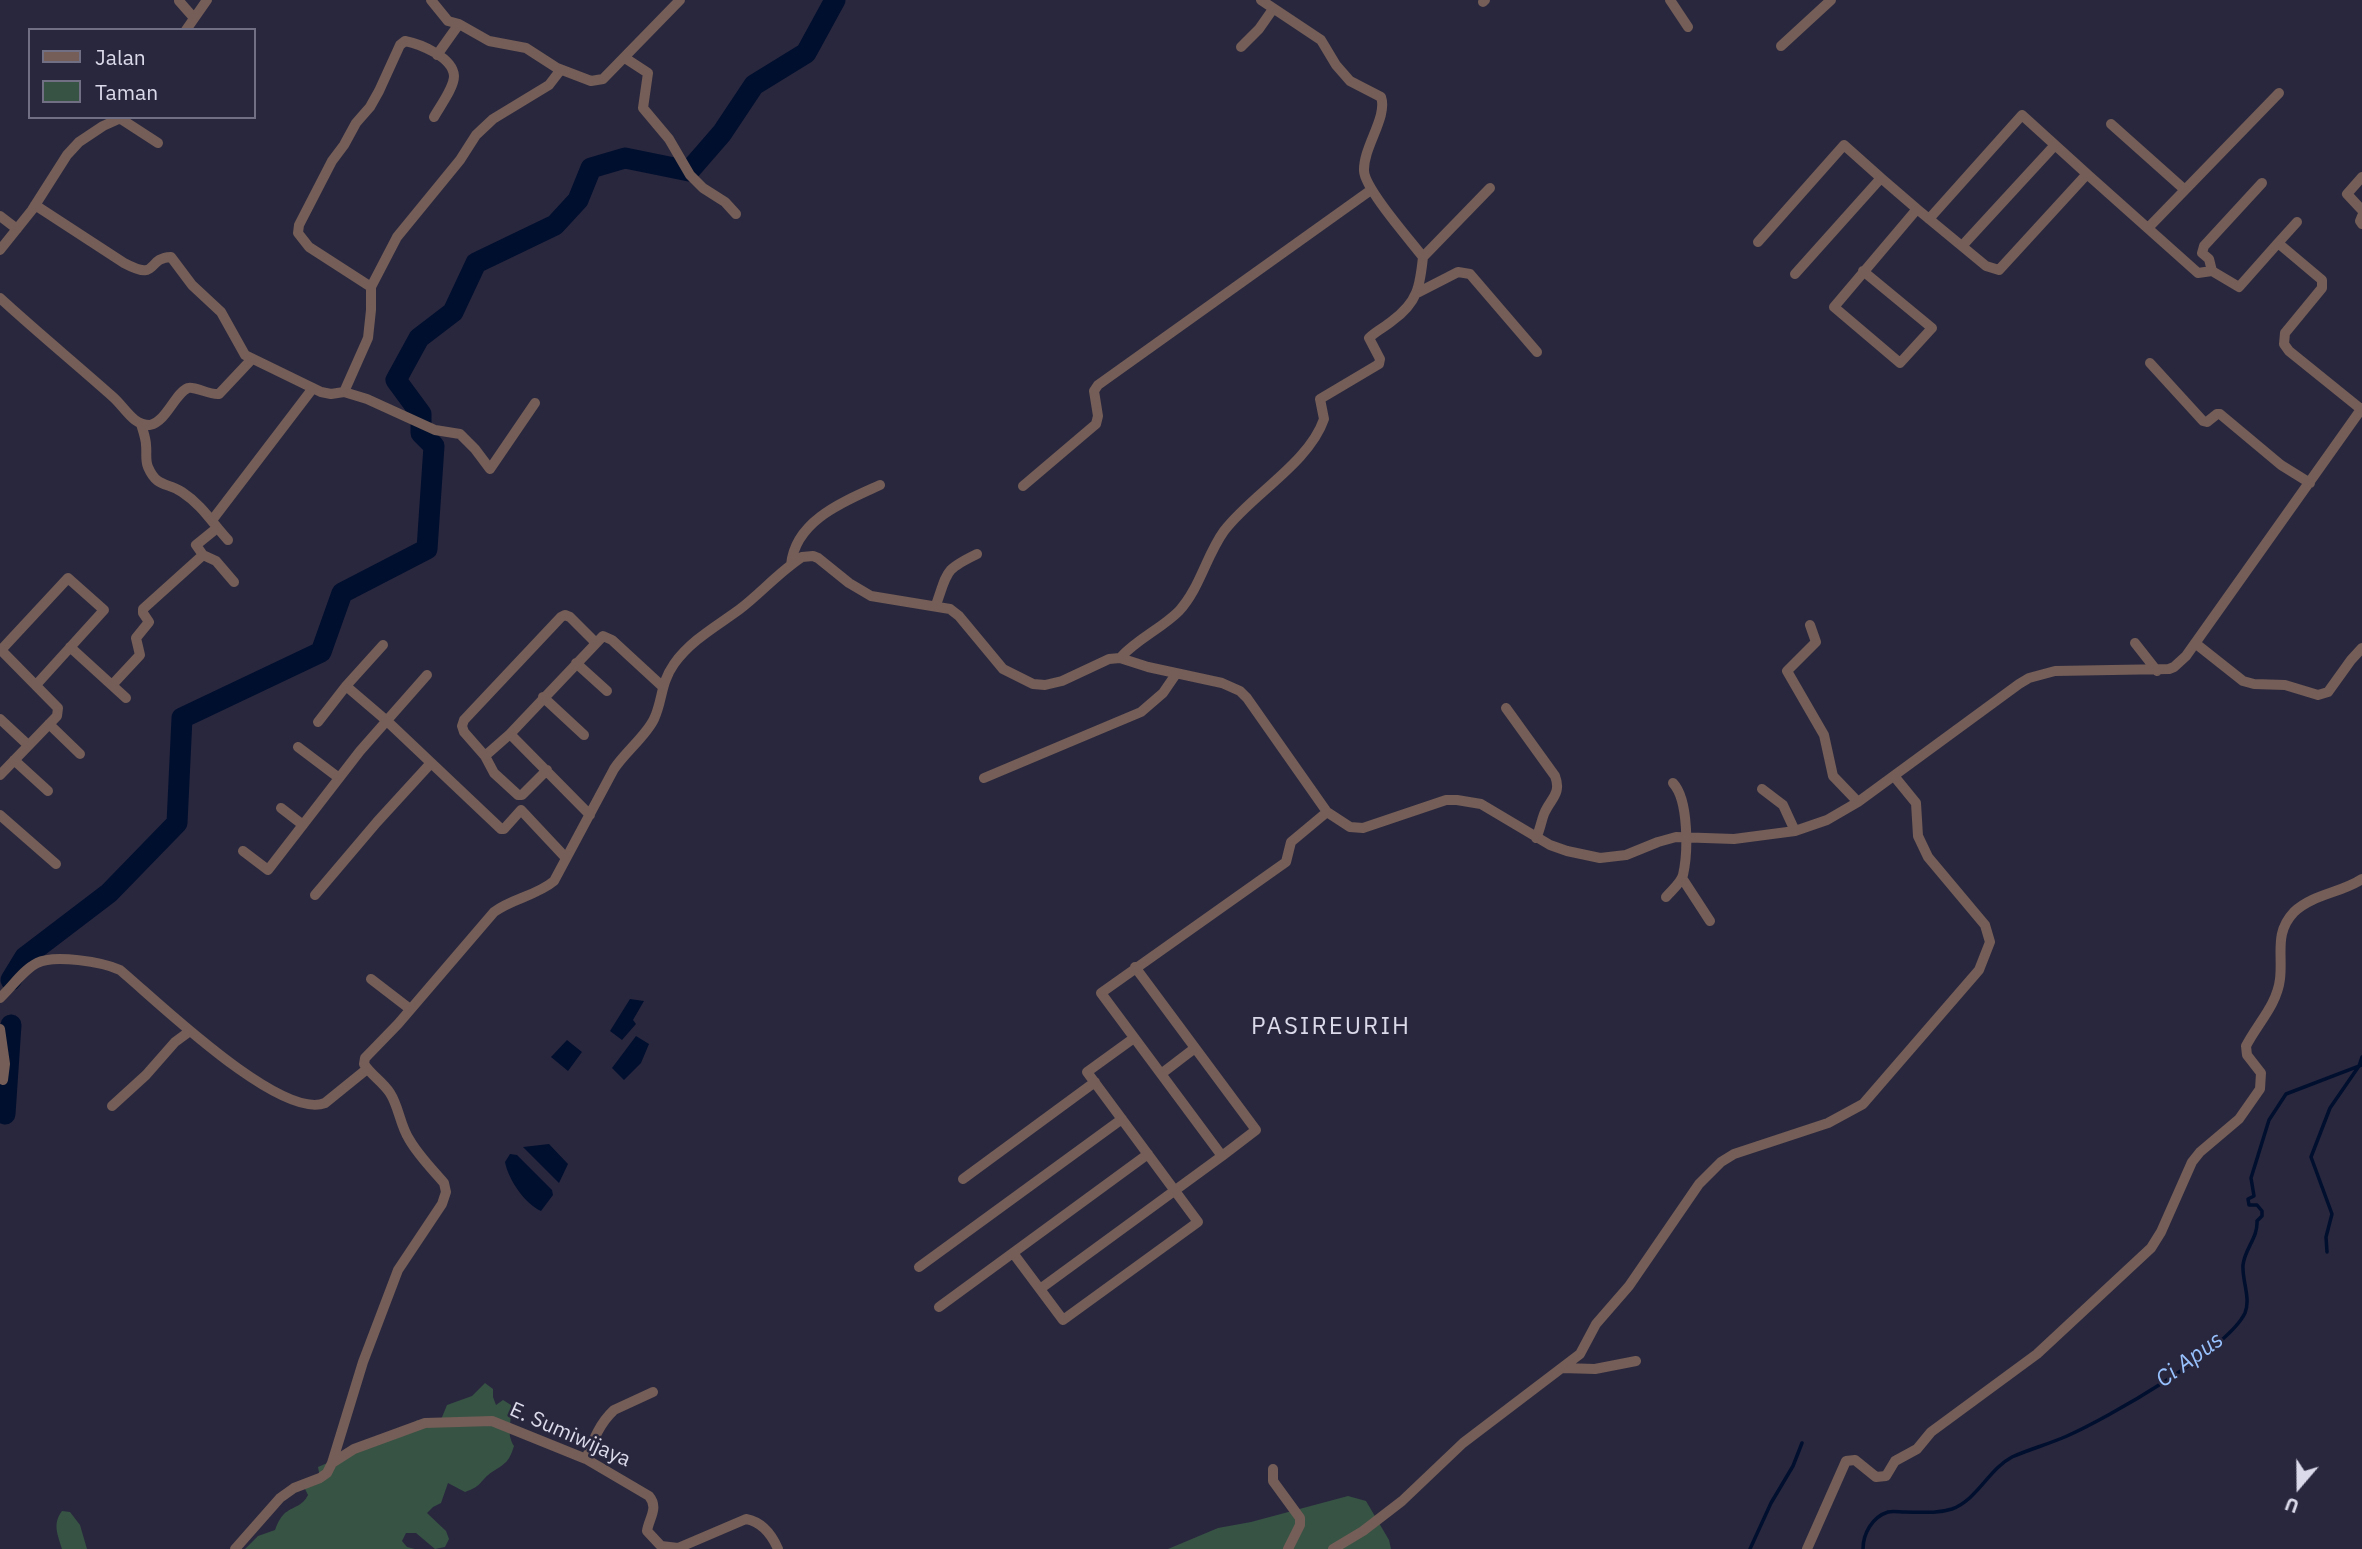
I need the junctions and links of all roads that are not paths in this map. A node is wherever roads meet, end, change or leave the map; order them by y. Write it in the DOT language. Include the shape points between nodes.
graph roads {
  1 [pos="207,0"];
  2 [pos="431,0"];
  3 [pos="680,0"];
  4 [pos="1261,0"];
  5 [pos="1670,0"];
  6 [pos="1830,0"];
  7 [pos="179,1"];
  8 [pos="1273,9"];
  9 [pos="194,18"];
  10 [pos="458,24"];
  11 [pos="1688,27"];
  12 [pos="187,28"];
  13 [pos="1781,46"];
  14 [pos="1241,47"];
  15 [pos="437,55"];
  16 [pos="625,58"];
  17 [pos="557,68"];
  18 [pos="2279,93"];
  19 [pos="434,117"];
  20 [pos="120,119"];
  21 [pos="123,119"];
  22 [pos="2111,124"];
  23 [pos="158,143"];
  24 [pos="2055,145"];
  25 [pos="2087,174"];
  26 [pos="2362,177"];
  27 [pos="1881,178"];
  28 [pos="2262,183"];
  29 [pos="1490,188"];
  30 [pos="1371,190"];
  31 [pos="2185,190"];
  32 [pos="35,205"];
  33 [pos="1917,209"];
  34 [pos="2362,209"];
  35 [pos="736,214"];
  36 [pos="0,216"];
  37 [pos="2362,216"];
  38 [pos="1929,219"];
  39 [pos="2297,222"];
  40 [pos="2362,224"];
  41 [pos="2148,228"];
  42 [pos="17,229"];
  43 [pos="1758,242"];
  44 [pos="2278,243"];
  45 [pos="1962,246"];
  46 [pos="2204,246"];
  47 [pos="0,250"];
  48 [pos="1423,257"];
  49 [pos="2189,264"];
  50 [pos="1863,271"];
  51 [pos="2212,271"];
  52 [pos="1795,274"];
  53 [pos="371,287"];
  54 [pos="1419,292"];
  55 [pos="0,298"];
  56 [pos="1537,352"];
  57 [pos="251,360"];
  58 [pos="2150,363"];
  59 [pos="313,388"];
  60 [pos="344,392"];
  61 [pos="535,403"];
  62 [pos="2362,409"];
  63 [pos="141,424"];
  64 [pos="2311,483"];
  65 [pos="880,485"];
  66 [pos="1023,486"];
  67 [pos="215,524"];
  68 [pos="228,540"];
  69 [pos="977,554"];
  70 [pos="203,555"];
  71 [pos="791,565"];
  72 [pos="234,582"];
  73 [pos="936,605"];
  74 [pos="1810,625"];
  75 [pos="596,643"];
  76 [pos="2135,643"];
  77 [pos="2195,643"];
  78 [pos="383,645"];
  79 [pos="70,647"];
  80 [pos="2362,648"];
  81 [pos="1,649"];
  82 [pos="1120,658"];
  83 [pos="576,663"];
  84 [pos="2157,671"];
  85 [pos="1176,674"];
  86 [pos="427,675"];
  87 [pos="113,684"];
  88 [pos="36,685"];
  89 [pos="346,686"];
  90 [pos="663,687"];
  91 [pos="607,691"];
  92 [pos="543,697"];
  93 [pos="126,698"];
  94 [pos="1506,708"];
  95 [pos="0,719"];
  96 [pos="387,721"];
  97 [pos="318,722"];
  98 [pos="49,724"];
  99 [pos="510,734"];
  100 [pos="584,735"];
  101 [pos="28,745"];
  102 [pos="298,747"];
  103 [pos="80,754"];
  104 [pos="485,756"];
  105 [pos="14,760"];
  106 [pos="431,763"];
  107 [pos="547,771"];
  108 [pos="0,775"];
  109 [pos="1894,776"];
  110 [pos="984,778"];
  111 [pos="339,779"];
  112 [pos="1674,783"];
  113 [pos="1762,789"];
  114 [pos="47,792"];
  115 [pos="1858,802"];
  116 [pos="281,808"];
  117 [pos="1327,812"];
  118 [pos="0,815"];
  119 [pos="590,815"];
  120 [pos="303,825"];
  121 [pos="1795,831"];
  122 [pos="1536,838"];
  123 [pos="1686,838"];
  124 [pos="243,851"];
  125 [pos="566,858"];
  126 [pos="56,864"];
  127 [pos="1682,878"];
  128 [pos="2362,879"];
  129 [pos="315,895"];
  130 [pos="1666,897"];
  131 [pos="1710,921"];
  132 [pos="1135,967"];
  133 [pos="372,979"];
  134 [pos="0,998"];
  135 [pos="410,1009"];
  136 [pos="0,1029"];
  137 [pos="190,1031"];
  138 [pos="1134,1038"];
  139 [pos="1195,1048"];
  140 [pos="367,1069"];
  141 [pos="1161,1074"];
  142 [pos="3,1080"];
  143 [pos="1095,1083"];
  144 [pos="112,1106"];
  145 [pos="1122,1119"];
  146 [pos="1148,1154"];
  147 [pos="1222,1156"];
  148 [pos="963,1179"];
  149 [pos="1175,1190"];
  150 [pos="1013,1253"];
  151 [pos="919,1267"];
  152 [pos="1040,1289"];
  153 [pos="939,1307"];
  154 [pos="1636,1361"];
  155 [pos="1562,1368"];
  156 [pos="653,1392"];
  157 [pos="586,1459"];
  158 [pos="332,1463"];
  159 [pos="1272,1469"];
  160 [pos="235,1549"];
  161 [pos="778,1549"];
  162 [pos="1289,1549"];
  163 [pos="1333,1549"];
  164 [pos="1807,1549"];
  1 -- 9 [label="street"];
  2 -- 10 [label="street" via="449,21"];
  3 -- 16 [label="street"];
  4 -- 8 [label="street"];
  5 -- 11 [label="street"];
  6 -- 13 [label="street"];
  7 -- 9 [label="street"];
  8 -- 14 [label="street"];
  8 -- 30 [label="street" via="1321,40 1350,81 1381,97 1383,107 1366,153 1364,173"];
  9 -- 12 [label="street"];
  10 -- 15 [label="street"];
  10 -- 17 [label="street" via="489,41 526,48"];
  15 -- 19 [label="street" via="454,75"];
  15 -- 53 [label="street" via="412,42 400,45 379,91 332,161 299,225 298,233 309,247"];
  16 -- 17 [label="street" via="597,81"];
  16 -- 35 [label="street" via="648,74 643,108 669,139 687,172"];
  17 -- 53 [label="street" via="559,72 549,85 493,119 477,135 397,237"];
  18 -- 31 [label="street"];
  20 -- 32 [label="street" via="79,142"];
  21 -- 23 [label="street"];
  22 -- 31 [label="street"];
  24 -- 25 [label="street"];
  24 -- 38 [label="street" via="2022,114"];
  24 -- 45 [label="street"];
  25 -- 41 [label="street"];
  25 -- 45 [label="street" via="1998,270"];
  26 -- 34 [label="street" via="2347,194"];
  27 -- 33 [label="street"];
  27 -- 43 [label="street" via="1844,145"];
  27 -- 52 [label="street"];
  28 -- 46 [label="street"];
  29 -- 48 [label="street"];
  30 -- 48 [label="street"];
  30 -- 66 [label="street" via="1098,385 1094,391 1096,424"];
  31 -- 41 [label="street"];
  32 -- 42 [label="street"];
  32 -- 57 [label="street" via="139,271 148,271 171,257 221,312"];
  33 -- 38 [label="street"];
  33 -- 50 [label="street"];
  36 -- 42 [label="street"];
  37 -- 40 [label="street"];
  38 -- 45 [label="street"];
  39 -- 44 [label="street"];
  41 -- 49 [label="street"];
  42 -- 47 [label="street"];
  44 -- 51 [label="street" via="2239,287"];
  44 -- 62 [label="street" via="2322,280 2322,288 2285,333 2284,344"];
  46 -- 49 [label="street"];
  46 -- 51 [label="street" via="2202,253"];
  48 -- 54 [label="street"];
  49 -- 51 [label="street" via="2199,273"];
  50 -- 50 [label="street" via="1932,328 1900,363 1834,307"];
  53 -- 60 [label="street" via="368,338"];
  54 -- 56 [label="street" via="1458,272 1469,274"];
  54 -- 82 [label="street" via="1402,314 1369,338 1379,364 1320,400 1321,427 1282,475 1224,531 1178,612"];
  55 -- 63 [label="street"];
  57 -- 59 [label="street"];
  57 -- 63 [label="street" via="219,394 187,388 153,424"];
  58 -- 64 [label="street" via="2204,422 2220,414"];
  59 -- 60 [label="street" via="331,394"];
  59 -- 67 [label="street"];
  60 -- 61 [label="street" via="427,427 460,434 490,469"];
  62 -- 64 [label="street"];
  63 -- 67 [label="street" via="148,466 158,483 182,491"];
  64 -- 77 [label="street"];
  65 -- 71 [label="street" via="848,499 808,527 796,544"];
  67 -- 68 [label="street"];
  67 -- 70 [label="street" via="196,545"];
  69 -- 73 [label="street" via="951,567"];
  70 -- 72 [label="street" via="216,561"];
  70 -- 87 [label="street" via="143,609 149,622 136,638 140,655"];
  71 -- 73 [label="street" via="813,556 871,596"];
  71 -- 90 [label="street" via="693,643 674,664"];
  73 -- 82 [label="street" via="959,616 1003,669 1033,684 1062,681"];
  74 -- 115 [label="street" via="1816,642 1787,671 1827,741 1833,776"];
  75 -- 83 [label="street"];
  75 -- 90 [label="street" via="606,636"];
  75 -- 104 [label="street" via="565,615 545,632 464,720 464,732"];
  76 -- 84 [label="street"];
  77 -- 80 [label="street" via="2243,681 2286,685 2318,695 2328,692"];
  77 -- 84 [label="street" via="2174,667"];
  78 -- 89 [label="street"];
  79 -- 81 [label="street" via="104,610 68,578"];
  79 -- 87 [label="street"];
  79 -- 88 [label="street"];
  81 -- 88 [label="street"];
  82 -- 85 [label="street"];
  83 -- 91 [label="street"];
  83 -- 92 [label="street"];
  84 -- 109 [label="street" via="2069,670 2029,678"];
  85 -- 110 [label="street" via="1142,712"];
  85 -- 117 [label="street" via="1240,691"];
  86 -- 96 [label="street"];
  87 -- 93 [label="street"];
  88 -- 98 [label="street" via="58,708"];
  89 -- 96 [label="street"];
  89 -- 97 [label="street"];
  90 -- 119 [label="street" via="656,717 623,754"];
  92 -- 99 [label="street"];
  92 -- 100 [label="street"];
  94 -- 122 [label="street" via="1558,785"];
  95 -- 101 [label="street"];
  96 -- 106 [label="street"];
  96 -- 111 [label="street"];
  98 -- 101 [label="street"];
  98 -- 103 [label="street"];
  99 -- 104 [label="street"];
  99 -- 107 [label="street"];
  101 -- 105 [label="street"];
  102 -- 111 [label="street"];
  104 -- 107 [label="street" via="494,773 518,795"];
  105 -- 108 [label="street"];
  105 -- 114 [label="street"];
  106 -- 125 [label="street" via="501,829 521,810"];
  106 -- 129 [label="street"];
  107 -- 119 [label="street"];
  109 -- 115 [label="street"];
  109 -- 155 [label="street" via="1916,803 1918,836 1928,857 1985,925 1990,942 1984,960 1863,1104 1828,1123 1734,1154 1711,1171 1629,1286 1602,1316 1580,1354"];
  111 -- 120 [label="street"];
  112 -- 123 [label="street" via="1683,799"];
  113 -- 121 [label="street" via="1783,805"];
  115 -- 121 [label="street"];
  116 -- 120 [label="street"];
  117 -- 122 [label="street" via="1350,827 1363,828 1457,800 1481,804"];
  117 -- 132 [label="street" via="1291,842 1286,862"];
  118 -- 126 [label="street"];
  119 -- 125 [label="street"];
  120 -- 124 [label="street" via="268,870"];
  121 -- 123 [label="street" via="1734,839"];
  122 -- 123 [label="street" via="1600,858 1626,856 1667,839"];
  123 -- 127 [label="street"];
  125 -- 135 [label="street" via="554,881 544,889 495,912"];
  127 -- 130 [label="street"];
  127 -- 131 [label="street"];
  128 -- 164 [label="street" via="2303,905 2284,926 2278,989 2246,1046 2261,1073 2260,1089 2239,1119 2196,1156 2151,1248 2052,1341 1931,1432 1917,1449 1899,1457 1886,1476 1876,1477 1855,1460 1846,1461"];
  132 -- 138 [label="street" via="1101,993"];
  132 -- 139 [label="street"];
  133 -- 135 [label="street"];
  134 -- 137 [label="street" via="47,959 97,962 120,970"];
  135 -- 140 [label="street" via="365,1058"];
  136 -- 142 [label="street"];
  137 -- 140 [label="street" via="244,1073 310,1106 331,1100"];
  137 -- 144 [label="street"];
  138 -- 141 [label="street"];
  138 -- 143 [label="street" via="1087,1072"];
  139 -- 141 [label="street"];
  139 -- 147 [label="street" via="1256,1130"];
  140 -- 158 [label="street" via="393,1097 409,1139 444,1183 446,1192 398,1270"];
  141 -- 147 [label="street"];
  143 -- 145 [label="street"];
  143 -- 148 [label="street"];
  145 -- 146 [label="street"];
  145 -- 151 [label="street"];
  146 -- 149 [label="street"];
  146 -- 150 [label="street"];
  147 -- 149 [label="street"];
  149 -- 152 [label="street"];
  149 -- 152 [label="street" via="1198,1222 1063,1320"];
  150 -- 152 [label="street"];
  150 -- 153 [label="street"];
  154 -- 155 [label="street" via="1595,1369"];
  155 -- 163 [label="street" via="1463,1443 1402,1501"];
  156 -- 157 [label="street" via="609,1414"];
  157 -- 158 [label="street, E. Sumiwijaya" via="492,1421 454,1420 425,1423 381,1438"];
  157 -- 161 [label="street, E. Sumiwijaya" via="649,1496 654,1508 647,1531 661,1546 678,1548 746,1519 759,1524"];
  158 -- 160 [label="street, E. Sumiwijaya" via="320,1478 280,1498"];
  159 -- 162 [label="street" via="1273,1481 1300,1518"];
}
